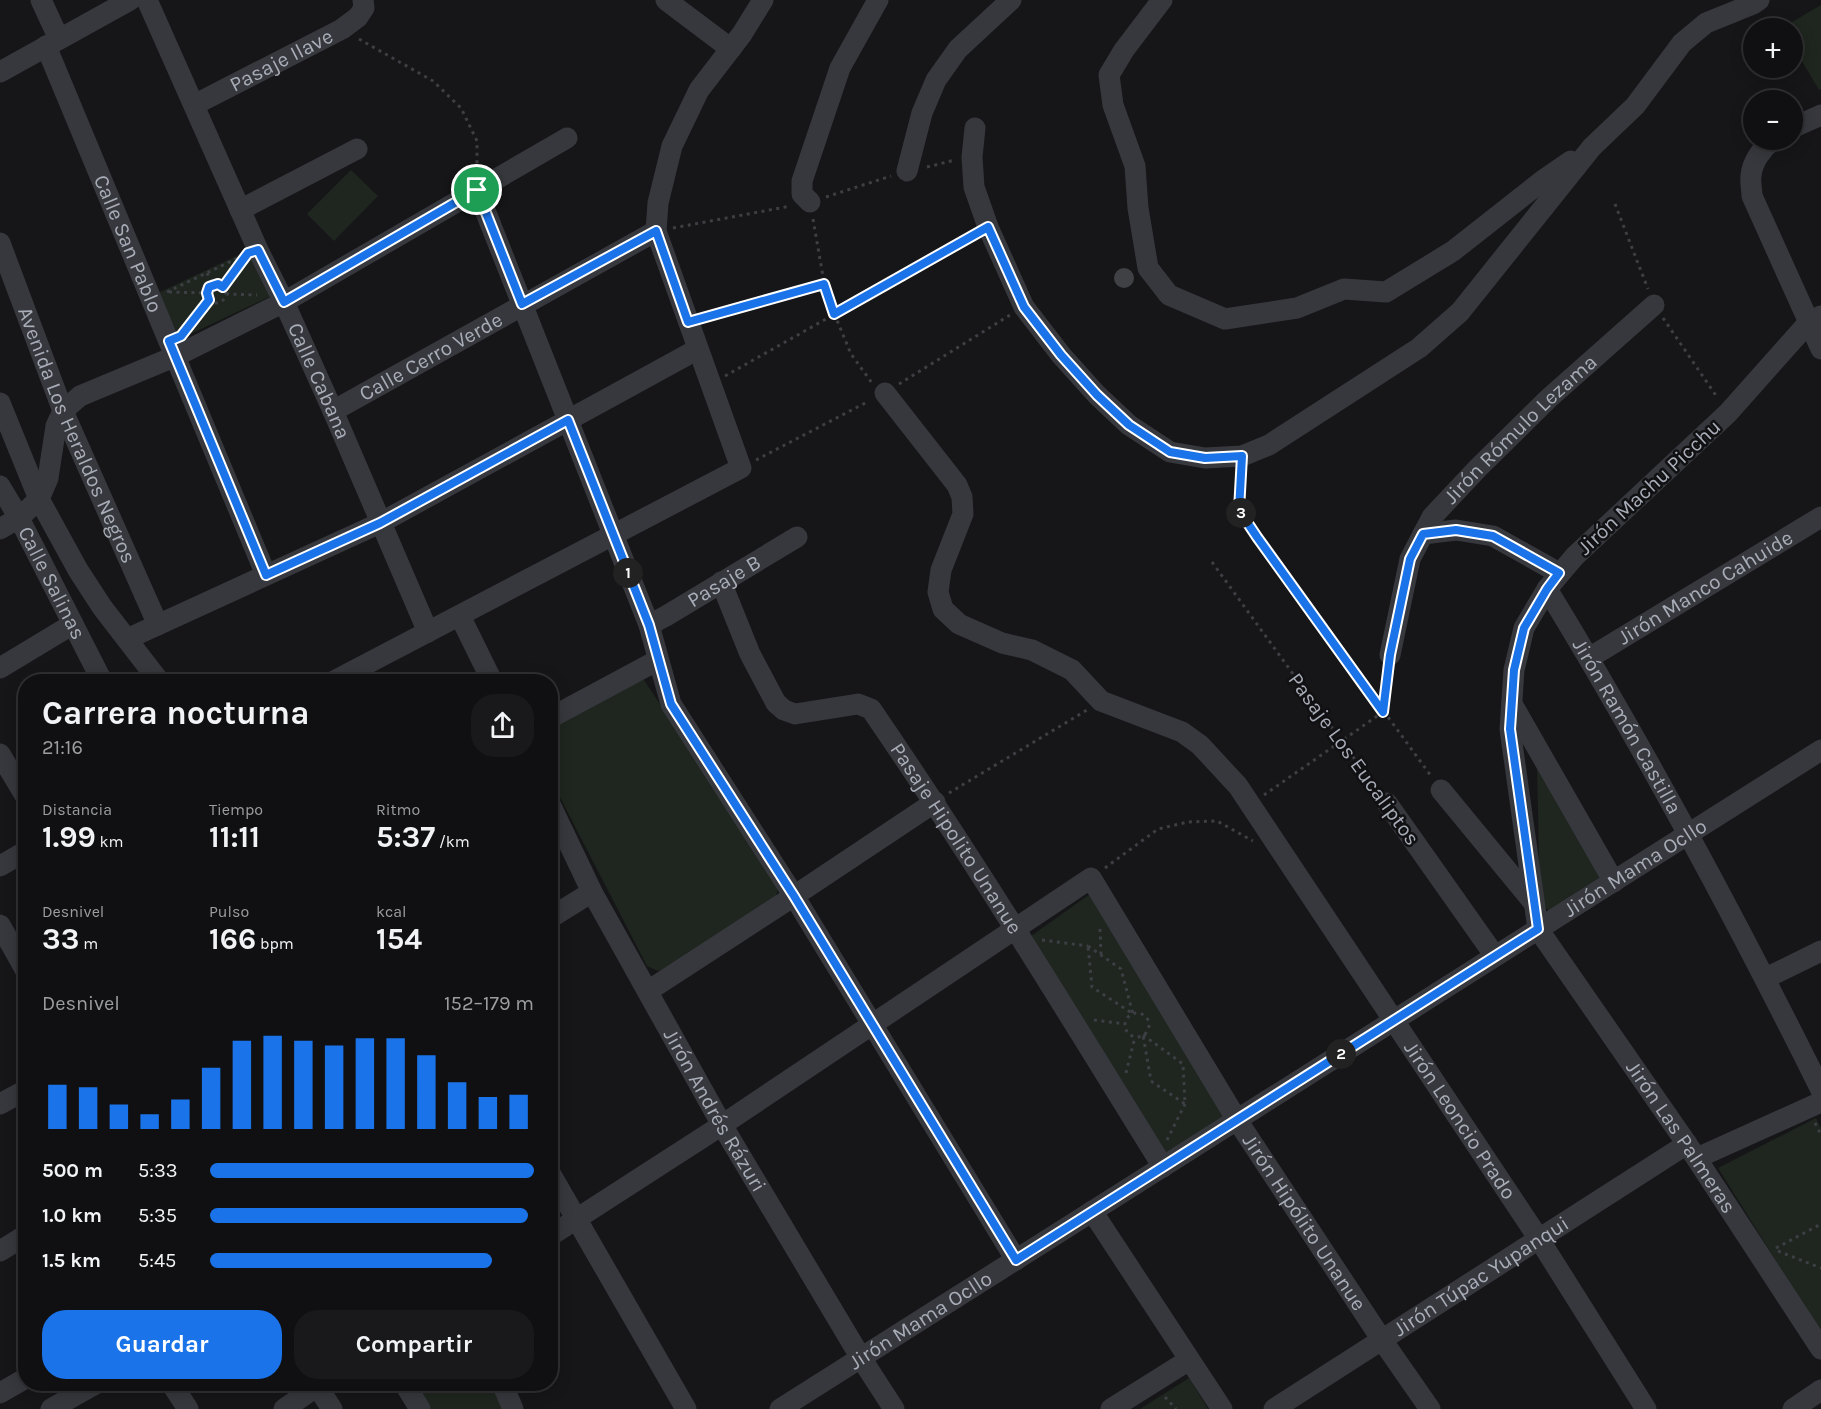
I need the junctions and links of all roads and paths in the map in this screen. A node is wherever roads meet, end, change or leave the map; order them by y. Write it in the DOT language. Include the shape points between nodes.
graph roads {
  1 [pos="41,0"];
  2 [pos="130,0"];
  3 [pos="147,0"];
  4 [pos="666,0"];
  5 [pos="878,0"];
  6 [pos="1011,0"];
  7 [pos="1162,0"];
  8 [pos="1759,0"];
  9 [pos="759,2"];
  10 [pos="363,4"];
  11 [pos="1728,6"];
  12 [pos="342,29"];
  13 [pos="53,43"];
  14 [pos="731,49"];
  15 [pos="0,72"];
  16 [pos="194,105"];
  17 [pos="1821,115"];
  18 [pos="1803,123"];
  19 [pos="975,128"];
  20 [pos="567,138"];
  21 [pos="1592,147"];
  22 [pos="357,149"];
  23 [pos="1762,150"];
  24 [pos="907,171"];
  25 [pos="477,190"];
  26 [pos="810,202"];
  27 [pos="240,210"];
  28 [pos="988,227"];
  29 [pos="656,231"];
  30 [pos="0,243"];
  31 [pos="207,273"];
  32 [pos="824,284"];
  33 [pos="213,285"];
  34 [pos="223,287"];
  35 [pos="168,292"];
  36 [pos="207,293"];
  37 [pos="226,294"];
  38 [pos="161,295"];
  39 [pos="258,295"];
  40 [pos="209,300"];
  41 [pos="220,302"];
  42 [pos="284,302"];
  43 [pos="522,304"];
  44 [pos="1654,305"];
  45 [pos="223,309"];
  46 [pos="834,314"];
  47 [pos="1815,319"];
  48 [pos="688,322"];
  49 [pos="190,332"];
  50 [pos="698,349"];
  51 [pos="1821,349"];
  52 [pos="176,356"];
  53 [pos="711,384"];
  54 [pos="885,393"];
  55 [pos="0,403"];
  56 [pos="63,411"];
  57 [pos="333,411"];
  58 [pos="568,420"];
  59 [pos="1242,456"];
  60 [pos="0,486"];
  61 [pos="39,500"];
  62 [pos="1821,517"];
  63 [pos="19,518"];
  64 [pos="380,523"];
  65 [pos="0,529"];
  66 [pos="1423,534"];
  67 [pos="613,535"];
  68 [pos="798,537"];
  69 [pos="1212,562"];
  70 [pos="266,575"];
  71 [pos="1553,581"];
  72 [pos="721,582"];
  73 [pos="460,616"];
  74 [pos="73,624"];
  75 [pos="158,625"];
  76 [pos="649,625"];
  77 [pos="428,632"];
  78 [pos="127,639"];
  79 [pos="1390,655"];
  80 [pos="1589,658"];
  81 [pos="658,660"];
  82 [pos="0,668"];
  83 [pos="98,674"];
  84 [pos="154,674"];
  85 [pos="347,674"];
  86 [pos="489,674"];
  87 [pos="1101,701"];
  88 [pos="1512,704"];
  89 [pos="1383,712"];
  90 [pos="558,714"];
  91 [pos="1342,740"];
  92 [pos="1821,750"];
  93 [pos="0,754"];
  94 [pos="18,784"];
  95 [pos="1441,790"];
  96 [pos="935,802"];
  97 [pos="1387,803"];
  98 [pos="1250,805"];
  99 [pos="558,821"];
  100 [pos="1688,835"];
  101 [pos="1260,845"];
  102 [pos="18,856"];
  103 [pos="0,866"];
  104 [pos="1091,878"];
  105 [pos="1614,882"];
  106 [pos="592,892"];
  107 [pos="794,896"];
  108 [pos="1535,905"];
  109 [pos="558,913"];
  110 [pos="0,925"];
  111 [pos="1100,927"];
  112 [pos="1016,928"];
  113 [pos="1538,929"];
  114 [pos="1088,946"];
  115 [pos="1045,949"];
  116 [pos="1821,951"];
  117 [pos="1101,954"];
  118 [pos="1495,956"];
  119 [pos="18,957"];
  120 [pos="1766,978"];
  121 [pos="648,992"];
  122 [pos="1133,1014"];
  123 [pos="1393,1021"];
  124 [pos="1125,1023"];
  125 [pos="873,1025"];
  126 [pos="1095,1028"];
  127 [pos="1143,1035"];
  128 [pos="1135,1036"];
  129 [pos="1119,1066"];
  130 [pos="1821,1090"];
  131 [pos="18,1094"];
  132 [pos="0,1104"];
  133 [pos="1185,1104"];
  134 [pos="1818,1112"];
  135 [pos="1238,1120"];
  136 [pos="722,1125"];
  137 [pos="1159,1135"];
  138 [pos="1821,1136"];
  139 [pos="1174,1140"];
  140 [pos="1165,1145"];
  141 [pos="1692,1151"];
  142 [pos="1163,1167"];
  143 [pos="558,1187"];
  144 [pos="1092,1211"];
  145 [pos="576,1220"];
  146 [pos="1821,1224"];
  147 [pos="558,1231"];
  148 [pos="1539,1239"];
  149 [pos="18,1240"];
  150 [pos="1774,1249"];
  151 [pos="0,1251"];
  152 [pos="1016,1260"];
  153 [pos="1778,1260"];
  154 [pos="1821,1268"];
  155 [pos="1382,1340"];
  156 [pos="1821,1348"];
  157 [pos="861,1358"];
  158 [pos="1189,1360"];
  159 [pos="18,1383"];
  160 [pos="1821,1390"];
  161 [pos="83,1391"];
  162 [pos="176,1391"];
  163 [pos="308,1391"];
  164 [pos="322,1391"];
  165 [pos="409,1391"];
  166 [pos="505,1391"];
  167 [pos="0,1393"];
  168 [pos="1165,1397"];
  169 [pos="0,1404"];
  170 [pos="3,1409"];
  171 [pos="51,1409"];
  172 [pos="188,1409"];
  173 [pos="284,1409"];
  174 [pos="332,1409"];
  175 [pos="420,1409"];
  176 [pos="513,1409"];
  177 [pos="686,1409"];
  178 [pos="780,1409"];
  179 [pos="894,1409"];
  180 [pos="1111,1409"];
  181 [pos="1176,1409"];
  182 [pos="1221,1409"];
  183 [pos="1274,1409"];
  184 [pos="1430,1409"];
  185 [pos="1646,1409"];
  186 [pos="1793,1409"];
  1 -- 13 [label="street, Calle San Pablo"];
  2 -- 13 [label="street"];
  3 -- 16 [label="street, Calle Cabana"];
  4 -- 14 [label="street"];
  5 -- 26 [label="street" via="840,68 802,181 802,194"];
  6 -- 24 [label="street" via="958,49 936,80 922,113"];
  7 -- 21 [label="street" via="1109,75 1113,105 1135,166 1148,268 1169,295 1225,319 1297,308 1344,289 1386,292 1453,251"];
  8 -- 11 [label="street"];
  9 -- 14 [label="street"];
  10 -- 12 [label="street, Pasaje Ilave" via="357,17"];
  11 -- 21 [label="street" via="1682,43 1635,106"];
  12 -- 16 [label="street, Pasaje Ilave"];
  12 -- 25 [label="path" via="433,81 461,108 477,141"];
  13 -- 15 [label="street"];
  13 -- 52 [label="street, Calle San Pablo"];
  14 -- 29 [label="street" via="699,90 672,146 658,203"];
  16 -- 27 [label="street, Calle Cabana"];
  17 -- 18 [label="street"];
  19 -- 28 [label="street" via="974,187"];
  20 -- 25 [label="street"];
  21 -- 59 [label="street" via="1460,312 1419,348 1269,445"];
  22 -- 27 [label="street"];
  23 -- 47 [label="street" via="1750,177 1752,196"];
  25 -- 42 [label="street"];
  25 -- 43 [label="street"];
  26 -- 29 [label="path"];
  26 -- 32 [label="path"];
  27 -- 42 [label="street, Calle Cabana"];
  28 -- 46 [label="path"];
  28 -- 59 [label="street" via="1024,307 1061,355 1129,425 1170,452 1205,458"];
  29 -- 43 [label="street, Calle Cerro Verde"];
  29 -- 48 [label="street"];
  30 -- 56 [label="street, Avenida Los Heraldos Negros"];
  31 -- 33 [label="path"];
  31 -- 34 [label="path" via="248,253"];
  31 -- 35 [label="path"];
  32 -- 46 [label="path"];
  32 -- 48 [label="path"];
  33 -- 34 [label="path"];
  33 -- 36 [label="path"];
  34 -- 37 [label="path"];
  35 -- 36 [label="path"];
  35 -- 38 [label="path"];
  36 -- 40 [label="path"];
  37 -- 39 [label="path"];
  37 -- 41 [label="path"];
  40 -- 41 [label="path"];
  40 -- 49 [label="path" via="181,336"];
  41 -- 45 [label="path"];
  42 -- 52 [label="street"];
  42 -- 57 [label="street, Calle Cabana"];
  43 -- 57 [label="street, Calle Cerro Verde"];
  43 -- 58 [label="street"];
  44 -- 66 [label="street, Jirón Rómulo Lezama" via="1548,399 1478,468 1432,517"];
  46 -- 53 [label="path"];
  46 -- 54 [label="path" via="851,354 877,390"];
  47 -- 51 [label="street"];
  47 -- 71 [label="street, Jirón Machu Picchu" via="1728,413"];
  48 -- 50 [label="street"];
  50 -- 53 [label="street"];
  50 -- 58 [label="street"];
  52 -- 56 [label="street" via="80,396"];
  52 -- 70 [label="street, Calle San Pablo"];
  53 -- 67 [label="street" via="741,468"];
  54 -- 87 [label="street" via="957,485 962,497 963,514 941,570 938,592 943,609 959,624 1002,644 1032,650 1072,670"];
  55 -- 61 [label="street"];
  56 -- 61 [label="street"];
  56 -- 75 [label="street, Avenida Los Heraldos Negros"];
  57 -- 64 [label="street, Calle Cabana"];
  58 -- 64 [label="street"];
  58 -- 67 [label="street"];
  59 -- 89 [label="path" via="1239,510"];
  60 -- 63 [label="street, Calle Salinas"];
  61 -- 63 [label="street"];
  61 -- 78 [label="street" via="78,570"];
  62 -- 80 [label="street, Jirón Manco Cahuide"];
  63 -- 65 [label="street"];
  63 -- 74 [label="street, Calle Salinas"];
  64 -- 70 [label="street"];
  64 -- 77 [label="street, Calle Cabana"];
  66 -- 71 [label="street" via="1456,530 1493,536"];
  66 -- 79 [label="street, Jirón Rómulo Lezama" via="1410,559"];
  67 -- 73 [label="street"];
  67 -- 76 [label="street"];
  68 -- 72 [label="street, Pasaje B"];
  69 -- 91 [label="path, Pasaje Los Eucaliptos"];
  70 -- 75 [label="street"];
  71 -- 80 [label="street, Jirón Ramón Castilla"];
  71 -- 88 [label="street, Jirón Machu Picchu" via="1524,628 1514,670"];
  72 -- 76 [label="street, Pasaje B"];
  72 -- 96 [label="street, Pasaje Hipolito Unanue" via="750,654 776,703 795,714 858,704 871,709"];
  73 -- 77 [label="street"];
  73 -- 86 [label="street"];
  74 -- 82 [label="street"];
  74 -- 83 [label="street, Calle Salinas"];
  75 -- 78 [label="street"];
  76 -- 81 [label="street"];
  77 -- 85 [label="street"];
  78 -- 84 [label="street"];
  79 -- 89 [label="path"];
  80 -- 100 [label="street, Jirón Ramón Castilla"];
  81 -- 90 [label="street"];
  81 -- 107 [label="street" via="671,704"];
  87 -- 96 [label="path"];
  87 -- 98 [label="street, Jirón Leoncio Prado" via="1182,732 1200,745"];
  88 -- 105 [label="street"];
  88 -- 108 [label="street, Jirón Machu Picchu" via="1510,729"];
  89 -- 91 [label="path"];
  89 -- 95 [label="path"];
  91 -- 97 [label="path, Pasaje Los Eucaliptos"];
  91 -- 98 [label="path"];
  92 -- 100 [label="street, Jirón Mama Ocllo"];
  93 -- 94 [label="street"];
  95 -- 108 [label="street"];
  96 -- 107 [label="street"];
  96 -- 112 [label="street, Pasaje Hipolito Unanue"];
  97 -- 118 [label="street, Pasaje Los Eucaliptos"];
  98 -- 123 [label="street, Jirón Leoncio Prado"];
  99 -- 106 [label="street, Jirón Andrés Rázuri"];
  100 -- 105 [label="street, Jirón Mama Ocllo"];
  100 -- 120 [label="street, Jirón Ramón Castilla"];
  101 -- 104 [label="path" via="1217,821 1188,822 1158,829"];
  102 -- 103 [label="street"];
  104 -- 112 [label="street"];
  104 -- 135 [label="street, Jirón Hipólito Unanue"];
  105 -- 113 [label="street, Jirón Mama Ocllo"];
  106 -- 109 [label="street"];
  106 -- 121 [label="street, Jirón Andrés Rázuri"];
  107 -- 121 [label="street"];
  107 -- 125 [label="street"];
  108 -- 113 [label="street, Jirón Machu Picchu"];
  110 -- 119 [label="street"];
  111 -- 117 [label="path"];
  112 -- 125 [label="street"];
  112 -- 142 [label="street, Pasaje Hipolito Unanue"];
  113 -- 118 [label="street, Jirón Mama Ocllo"];
  113 -- 141 [label="street, Jirón Las Palmeras"];
  114 -- 115 [label="path" via="1038,939"];
  114 -- 117 [label="path"];
  114 -- 122 [label="path" via="1092,987"];
  116 -- 120 [label="street"];
  117 -- 122 [label="path" via="1121,969"];
  118 -- 123 [label="street, Jirón Mama Ocllo"];
  120 -- 130 [label="street, Jirón Ramón Castilla"];
  121 -- 136 [label="street, Jirón Andrés Rázuri"];
  122 -- 124 [label="path"];
  122 -- 127 [label="path" via="1144,1015 1148,1021"];
  123 -- 135 [label="street, Jirón Mama Ocllo"];
  123 -- 148 [label="street, Jirón Leoncio Prado"];
  124 -- 126 [label="path" via="1089,1019"];
  124 -- 128 [label="path" via="1128,1033"];
  125 -- 136 [label="street"];
  125 -- 152 [label="street"];
  127 -- 128 [label="path"];
  127 -- 133 [label="path" via="1151,1081"];
  127 -- 133 [label="path" via="1183,1064"];
  128 -- 129 [label="path" via="1125,1075"];
  131 -- 132 [label="street"];
  133 -- 140 [label="path"];
  134 -- 138 [label="path"];
  134 -- 141 [label="street, Jirón Túpac Yupanqui"];
  135 -- 142 [label="street, Jirón Mama Ocllo"];
  135 -- 155 [label="street, Jirón Hipólito Unanue"];
  136 -- 145 [label="street"];
  136 -- 157 [label="street, Jirón Andrés Rázuri"];
  137 -- 140 [label="path"];
  139 -- 140 [label="path"];
  141 -- 148 [label="street, Jirón Túpac Yupanqui"];
  141 -- 156 [label="street, Jirón Las Palmeras"];
  142 -- 144 [label="street, Jirón Mama Ocllo"];
  143 -- 145 [label="street"];
  144 -- 152 [label="street, Jirón Mama Ocllo"];
  144 -- 158 [label="street"];
  145 -- 147 [label="street"];
  145 -- 177 [label="street"];
  146 -- 150 [label="path"];
  148 -- 155 [label="street, Jirón Túpac Yupanqui"];
  148 -- 185 [label="street, Jirón Leoncio Prado"];
  149 -- 151 [label="street"];
  150 -- 153 [label="path"];
  150 -- 154 [label="path"];
  152 -- 157 [label="street, Jirón Mama Ocllo"];
  155 -- 183 [label="street, Jirón Túpac Yupanqui"];
  155 -- 184 [label="street, Jirón Hipólito Unanue"];
  157 -- 178 [label="street, Jirón Mama Ocllo"];
  157 -- 179 [label="street, Jirón Andrés Rázuri"];
  158 -- 180 [label="street"];
  158 -- 182 [label="street"];
  159 -- 167 [label="street"];
  160 -- 186 [label="street"];
  161 -- 171 [label="street"];
  162 -- 172 [label="street"];
  163 -- 173 [label="street"];
  164 -- 174 [label="street"];
  165 -- 175 [label="street"];
  166 -- 176 [label="street"];
  168 -- 181 [label="path"];
  169 -- 170 [label="street"];
}
